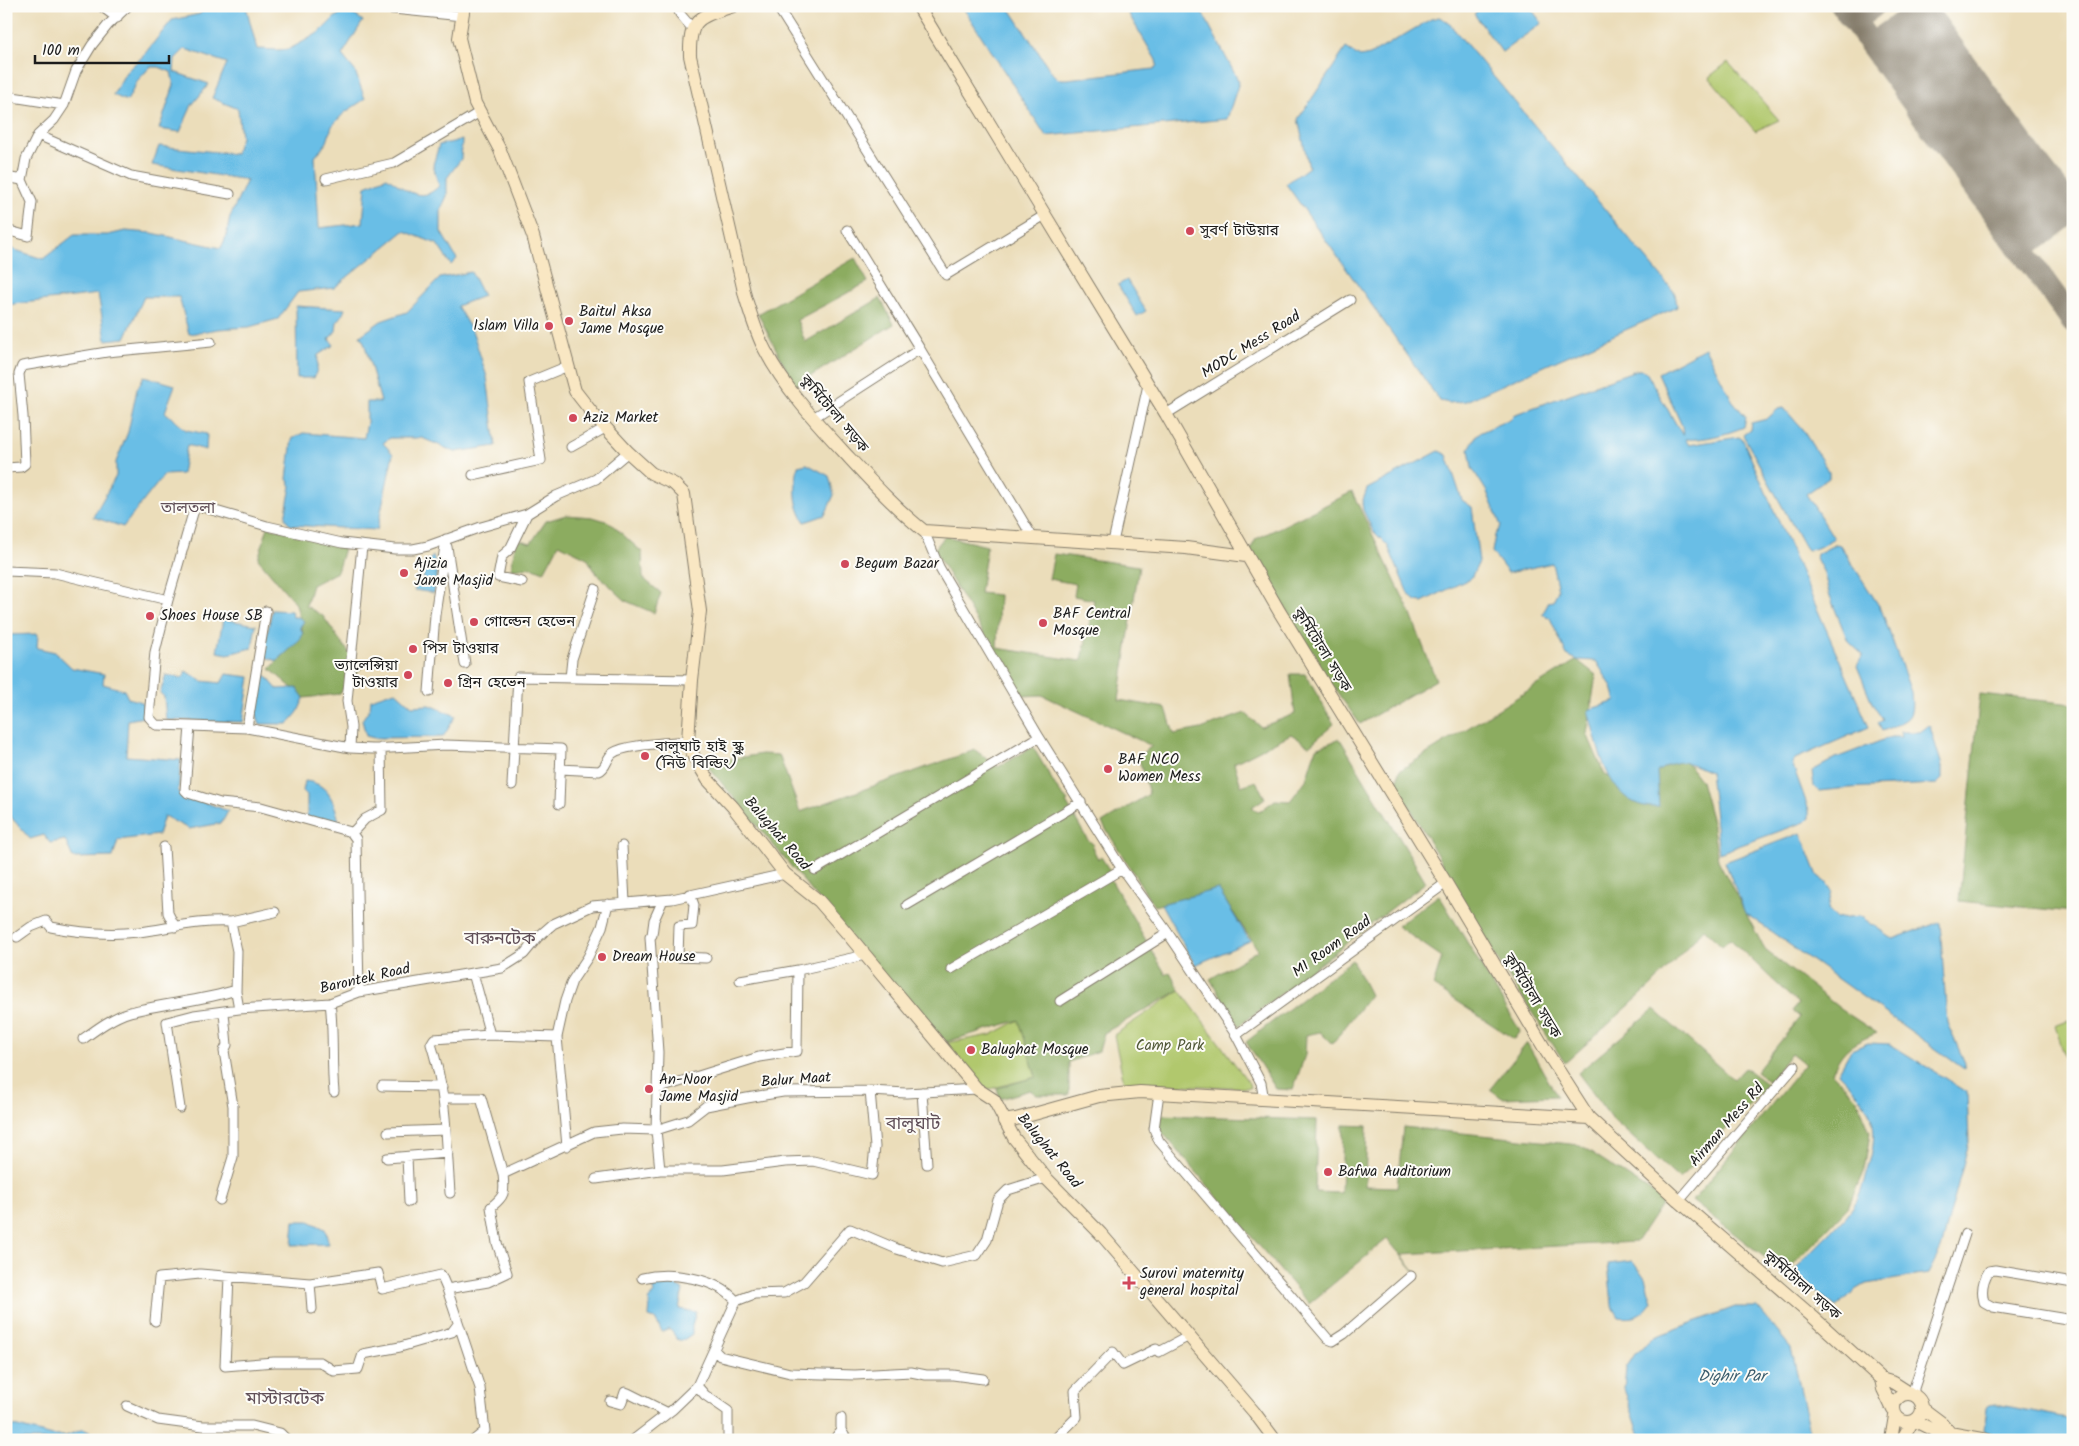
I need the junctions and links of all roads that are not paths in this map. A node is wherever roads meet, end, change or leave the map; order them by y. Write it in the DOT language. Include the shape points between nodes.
graph roads {
  1 [pos="101,6"];
  2 [pos="128,6"];
  3 [pos="364,6"];
  4 [pos="678,6"];
  5 [pos="733,6"];
  6 [pos="777,6"];
  7 [pos="918,6"];
  8 [pos="463,11"];
  9 [pos="117,18"];
  10 [pos="692,28"];
  11 [pos="6,96"];
  12 [pos="64,105"];
  13 [pos="480,112"];
  14 [pos="38,135"];
  15 [pos="6,177"];
  16 [pos="326,179"];
  17 [pos="22,180"];
  18 [pos="230,194"];
  19 [pos="1045,215"];
  20 [pos="6,230"];
  21 [pos="847,230"];
  22 [pos="1350,300"];
  23 [pos="211,342"];
  24 [pos="920,349"];
  25 [pos="568,366"];
  26 [pos="1148,385"];
  27 [pos="1166,414"];
  28 [pos="813,418"];
  29 [pos="606,428"];
  30 [pos="571,446"];
  31 [pos="628,452"];
  32 [pos="6,468"];
  33 [pos="473,475"];
  34 [pos="527,514"];
  35 [pos="924,531"];
  36 [pos="1033,538"];
  37 [pos="446,539"];
  38 [pos="1113,542"];
  39 [pos="362,546"];
  40 [pos="1246,556"];
  41 [pos="8,571"];
  42 [pos="522,582"];
  43 [pos="595,589"];
  44 [pos="168,600"];
  45 [pos="266,611"];
  46 [pos="464,664"];
  47 [pos="570,678"];
  48 [pos="692,680"];
  49 [pos="429,692"];
  50 [pos="190,726"];
  51 [pos="247,728"];
  52 [pos="1039,736"];
  53 [pos="688,741"];
  54 [pos="514,747"];
  55 [pos="350,748"];
  56 [pos="381,748"];
  57 [pos="560,769"];
  58 [pos="512,785"];
  59 [pos="1080,802"];
  60 [pos="559,804"];
  61 [pos="352,834"];
  62 [pos="622,846"];
  63 [pos="164,847"];
  64 [pos="1122,869"];
  65 [pos="815,870"];
  66 [pos="786,874"];
  67 [pos="1446,883"];
  68 [pos="690,894"];
  69 [pos="662,900"];
  70 [pos="625,902"];
  71 [pos="608,904"];
  72 [pos="907,905"];
  73 [pos="275,912"];
  74 [pos="231,922"];
  75 [pos="175,927"];
  76 [pos="1168,933"];
  77 [pos="16,937"];
  78 [pos="865,955"];
  79 [pos="706,958"];
  80 [pos="952,969"];
  81 [pos="798,970"];
  82 [pos="473,973"];
  83 [pos="740,980"];
  84 [pos="236,990"];
  85 [pos="359,992"];
  86 [pos="1060,1001"];
  87 [pos="330,1002"];
  88 [pos="239,1010"];
  89 [pos="224,1013"];
  90 [pos="490,1035"];
  91 [pos="1236,1035"];
  92 [pos="557,1037"];
  93 [pos="83,1038"];
  94 [pos="1795,1066"];
  95 [pos="382,1086"];
  96 [pos="442,1087"];
  97 [pos="657,1089"];
  98 [pos="977,1089"];
  99 [pos="870,1091"];
  100 [pos="334,1092"];
  101 [pos="922,1092"];
  102 [pos="1159,1093"];
  103 [pos="443,1098"];
  104 [pos="1264,1100"];
  105 [pos="180,1108"];
  106 [pos="1589,1118"];
  107 [pos="1004,1121"];
  108 [pos="446,1130"];
  109 [pos="656,1130"];
  110 [pos="388,1132"];
  111 [pos="568,1146"];
  112 [pos="448,1153"];
  113 [pos="408,1157"];
  114 [pos="387,1158"];
  115 [pos="927,1164"];
  116 [pos="660,1170"];
  117 [pos="503,1174"];
  118 [pos="596,1178"];
  119 [pos="1046,1178"];
  120 [pos="450,1194"];
  121 [pos="220,1200"];
  122 [pos="1679,1201"];
  123 [pos="409,1202"];
  124 [pos="1964,1234"];
  125 [pos="1411,1276"];
  126 [pos="229,1277"];
  127 [pos="642,1278"];
  128 [pos="310,1283"];
  129 [pos="2073,1283"];
  130 [pos="447,1289"];
  131 [pos="736,1300"];
  132 [pos="312,1309"];
  133 [pos="2073,1320"];
  134 [pos="155,1321"];
  135 [pos="458,1324"];
  136 [pos="1189,1336"];
  137 [pos="714,1350"];
  138 [pos="982,1378"];
  139 [pos="1881,1378"];
  140 [pos="697,1386"];
  141 [pos="1913,1394"];
  142 [pos="610,1401"];
  143 [pos="127,1406"];
  144 [pos="1922,1408"];
  145 [pos="668,1413"];
  146 [pos="1894,1413"];
  147 [pos="841,1418"];
  148 [pos="1914,1421"];
  149 [pos="841,1430"];
  150 [pos="1950,1434"];
  151 [pos="288,1440"];
  152 [pos="474,1440"];
  153 [pos="633,1440"];
  154 [pos="728,1440"];
  155 [pos="834,1440"];
  156 [pos="847,1440"];
  157 [pos="1054,1440"];
  158 [pos="1275,1440"];
  159 [pos="1891,1440"];
  160 [pos="1902,1440"];
  161 [pos="1988,1440"];
  1 -- 9 [label="street"];
  2 -- 9 [label="street"];
  3 -- 8 [label="street"];
  4 -- 10 [label="street" via="680,14"];
  5 -- 10 [label="street" via="708,14"];
  6 -- 19 [label="street" via="946,275"];
  7 -- 19 [label="street, কুর্মিটোলা সড়ক"];
  8 -- 13 [label="street, Balughat Road" via="459,38"];
  9 -- 12 [label="street" via="92,45 76,72"];
  10 -- 28 [label="street, কুর্মিটোলা সড়ক" via="690,56 752,320 765,351"];
  11 -- 12 [label="street"];
  12 -- 14 [label="street"];
  13 -- 16 [label="street" via="394,163"];
  13 -- 25 [label="street, Balughat Road" via="500,150 533,236"];
  14 -- 17 [label="street" via="26,159"];
  14 -- 18 [label="street" via="131,176"];
  15 -- 17 [label="street"];
  17 -- 20 [label="street" via="32,202 28,236"];
  19 -- 26 [label="street, কুর্মিটোলা সড়ক"];
  21 -- 24 [label="street"];
  22 -- 27 [label="street, MODC Mess Road"];
  23 -- 32 [label="street" via="107,352 22,366 19,374 25,464"];
  24 -- 28 [label="street"];
  24 -- 36 [label="street"];
  25 -- 29 [label="street, Balughat Road" via="575,391"];
  25 -- 33 [label="street" via="530,382 542,460"];
  26 -- 27 [label="street, কুর্মিটোলা সড়ক"];
  26 -- 38 [label="street"];
  27 -- 40 [label="street, কুর্মিটোলা সড়ক"];
  28 -- 35 [label="street, কুর্মিটোলা সড়ক" via="875,486"];
  29 -- 30 [label="street"];
  29 -- 31 [label="street, Balughat Road"];
  31 -- 34 [label="street" via="596,479 556,496"];
  31 -- 48 [label="street, Balughat Road" via="651,473 674,484 686,501 700,611"];
  34 -- 37 [label="street"];
  34 -- 42 [label="street" via="510,548 502,556 498,577"];
  35 -- 36 [label="street"];
  35 -- 52 [label="street" via="939,567"];
  36 -- 38 [label="street"];
  37 -- 39 [label="street" via="413,549"];
  37 -- 46 [label="street"];
  37 -- 49 [label="street"];
  38 -- 40 [label="street"];
  39 -- 44 [label="street" via="196,508"];
  39 -- 55 [label="street" via="347,701"];
  40 -- 67 [label="street, কুর্মিটোলা সড়ক"];
  41 -- 44 [label="street" via="55,573"];
  43 -- 47 [label="street" via="572,659"];
  44 -- 50 [label="street" via="155,652 149,717 156,725"];
  45 -- 51 [label="street"];
  47 -- 48 [label="street"];
  47 -- 54 [label="street" via="518,677"];
  48 -- 53 [label="street, Balughat Road"];
  50 -- 51 [label="street"];
  50 -- 61 [label="street" via="185,790 188,793 220,803 261,807"];
  51 -- 55 [label="street"];
  52 -- 59 [label="street"];
  52 -- 65 [label="street"];
  53 -- 57 [label="street" via="621,748 611,754 599,772"];
  53 -- 66 [label="street, Balughat Road" via="708,780"];
  54 -- 56 [label="street" via="446,745"];
  54 -- 57 [label="street" via="561,749"];
  54 -- 58 [label="street"];
  55 -- 56 [label="street"];
  56 -- 61 [label="street" via="382,810 365,819"];
  57 -- 60 [label="street"];
  59 -- 64 [label="street"];
  59 -- 72 [label="street"];
  61 -- 85 [label="street" via="356,839"];
  62 -- 70 [label="street"];
  63 -- 75 [label="street" via="168,913"];
  64 -- 76 [label="street"];
  64 -- 80 [label="street"];
  66 -- 68 [label="street, Barontek Road"];
  66 -- 78 [label="street, Balughat Road" via="819,901"];
  67 -- 91 [label="street, MI Room Road"];
  67 -- 106 [label="street, কুর্মিটোলা সড়ক"];
  68 -- 69 [label="street, Barontek Road"];
  68 -- 79 [label="street" via="694,905 692,925 679,926 678,957"];
  69 -- 70 [label="street, Barontek Road"];
  69 -- 97 [label="street" via="650,937 658,1052"];
  70 -- 71 [label="street, Barontek Road"];
  71 -- 82 [label="street, Barontek Road" via="578,911 553,924 524,954 502,968"];
  71 -- 92 [label="street" via="602,927 570,988"];
  73 -- 74 [label="street"];
  74 -- 75 [label="street" via="212,921"];
  74 -- 84 [label="street" via="237,951"];
  75 -- 77 [label="street" via="99,933 51,928 46,921"];
  76 -- 86 [label="street"];
  76 -- 91 [label="street"];
  78 -- 81 [label="street"];
  78 -- 98 [label="street, Balughat Road"];
  81 -- 83 [label="street"];
  81 -- 97 [label="street" via="798,1050 759,1057"];
  82 -- 85 [label="street, Barontek Road"];
  82 -- 90 [label="street"];
  84 -- 88 [label="street"];
  84 -- 93 [label="street" via="130,1012"];
  85 -- 87 [label="street, Barontek Road"];
  87 -- 88 [label="street, Barontek Road"];
  87 -- 100 [label="street"];
  88 -- 89 [label="street, Barontek Road"];
  89 -- 105 [label="street, Barontek Road" via="194,1015 167,1022"];
  89 -- 121 [label="street" via="227,1046 224,1051 233,1106 233,1157"];
  90 -- 92 [label="street"];
  90 -- 96 [label="street" via="432,1041"];
  91 -- 104 [label="street" via="1261,1083"];
  92 -- 111 [label="street"];
  94 -- 122 [label="street, Airman Mess Rd"];
  95 -- 96 [label="street"];
  96 -- 103 [label="street"];
  97 -- 109 [label="street"];
  98 -- 101 [label="street, Balur Maat"];
  98 -- 107 [label="street, Balughat Road" via="994,1100"];
  99 -- 101 [label="street, Balur Maat"];
  99 -- 109 [label="street, Balur Maat" via="783,1092 747,1098 706,1106 688,1120"];
  99 -- 116 [label="street" via="874,1147 872,1175 813,1161 723,1170"];
  101 -- 115 [label="street"];
  102 -- 104 [label="street"];
  102 -- 107 [label="street" via="1099,1096"];
  102 -- 125 [label="street" via="1154,1129 1159,1141 1328,1339 1333,1341 1344,1334"];
  103 -- 108 [label="street"];
  103 -- 117 [label="street" via="481,1098"];
  104 -- 106 [label="street"];
  106 -- 122 [label="street, কুর্মিটোলা সড়ক"];
  107 -- 119 [label="street, Balughat Road"];
  108 -- 110 [label="street"];
  108 -- 112 [label="street"];
  109 -- 111 [label="street, Balur Maat" via="594,1132"];
  109 -- 116 [label="street"];
  111 -- 117 [label="street, Balur Maat"];
  112 -- 113 [label="street"];
  112 -- 120 [label="street"];
  113 -- 114 [label="street"];
  113 -- 123 [label="street"];
  116 -- 118 [label="street"];
  117 -- 130 [label="street" via="505,1189 502,1198 491,1207 497,1243 507,1273 488,1282"];
  119 -- 131 [label="street" via="1008,1190 998,1200 987,1240 977,1255 942,1263 850,1230 804,1282 784,1293 754,1294"];
  119 -- 136 [label="street, Balughat Road" via="1101,1234"];
  122 -- 139 [label="street, কুর্মিটোলা সড়ক"];
  124 -- 141 [label="street"];
  126 -- 128 [label="street"];
  126 -- 134 [label="street" via="200,1274 159,1278"];
  126 -- 135 [label="street" via="225,1366 320,1362 334,1371 358,1369 364,1354 452,1332"];
  127 -- 131 [label="street" via="662,1275 709,1282"];
  128 -- 130 [label="street" via="378,1273 382,1288 441,1275"];
  128 -- 132 [label="street"];
  129 -- 133 [label="street" via="1995,1270 1986,1276 1982,1293 1984,1302 1993,1307"];
  130 -- 135 [label="street"];
  131 -- 137 [label="street"];
  135 -- 152 [label="street" via="480,1388 485,1431"];
  136 -- 157 [label="street" via="1159,1352 1156,1349 1123,1365 1113,1352 1075,1391 1077,1417"];
  136 -- 158 [label="street, Balughat Road"];
  137 -- 138 [label="street" via="720,1356 790,1373 855,1375 911,1372"];
  137 -- 140 [label="street"];
  139 -- 141 [label="street"];
  139 -- 146 [label="street"];
  140 -- 145 [label="street"];
  140 -- 154 [label="street" via="728,1411"];
  141 -- 144 [label="street"];
  141 -- 146 [label="street" via="1905,1394 1896,1400"];
  142 -- 145 [label="street" via="621,1404 625,1392"];
  143 -- 151 [label="street" via="158,1420 203,1426 252,1426 280,1433"];
  144 -- 148 [label="street"];
  144 -- 150 [label="street" via="1942,1423"];
  145 -- 153 [label="street"];
  146 -- 148 [label="street" via="1903,1422"];
  146 -- 159 [label="street"];
  147 -- 149 [label="street"];
  148 -- 150 [label="street"];
  148 -- 160 [label="street"];
  149 -- 155 [label="street"];
  149 -- 156 [label="street"];
  150 -- 161 [label="street"];
}
